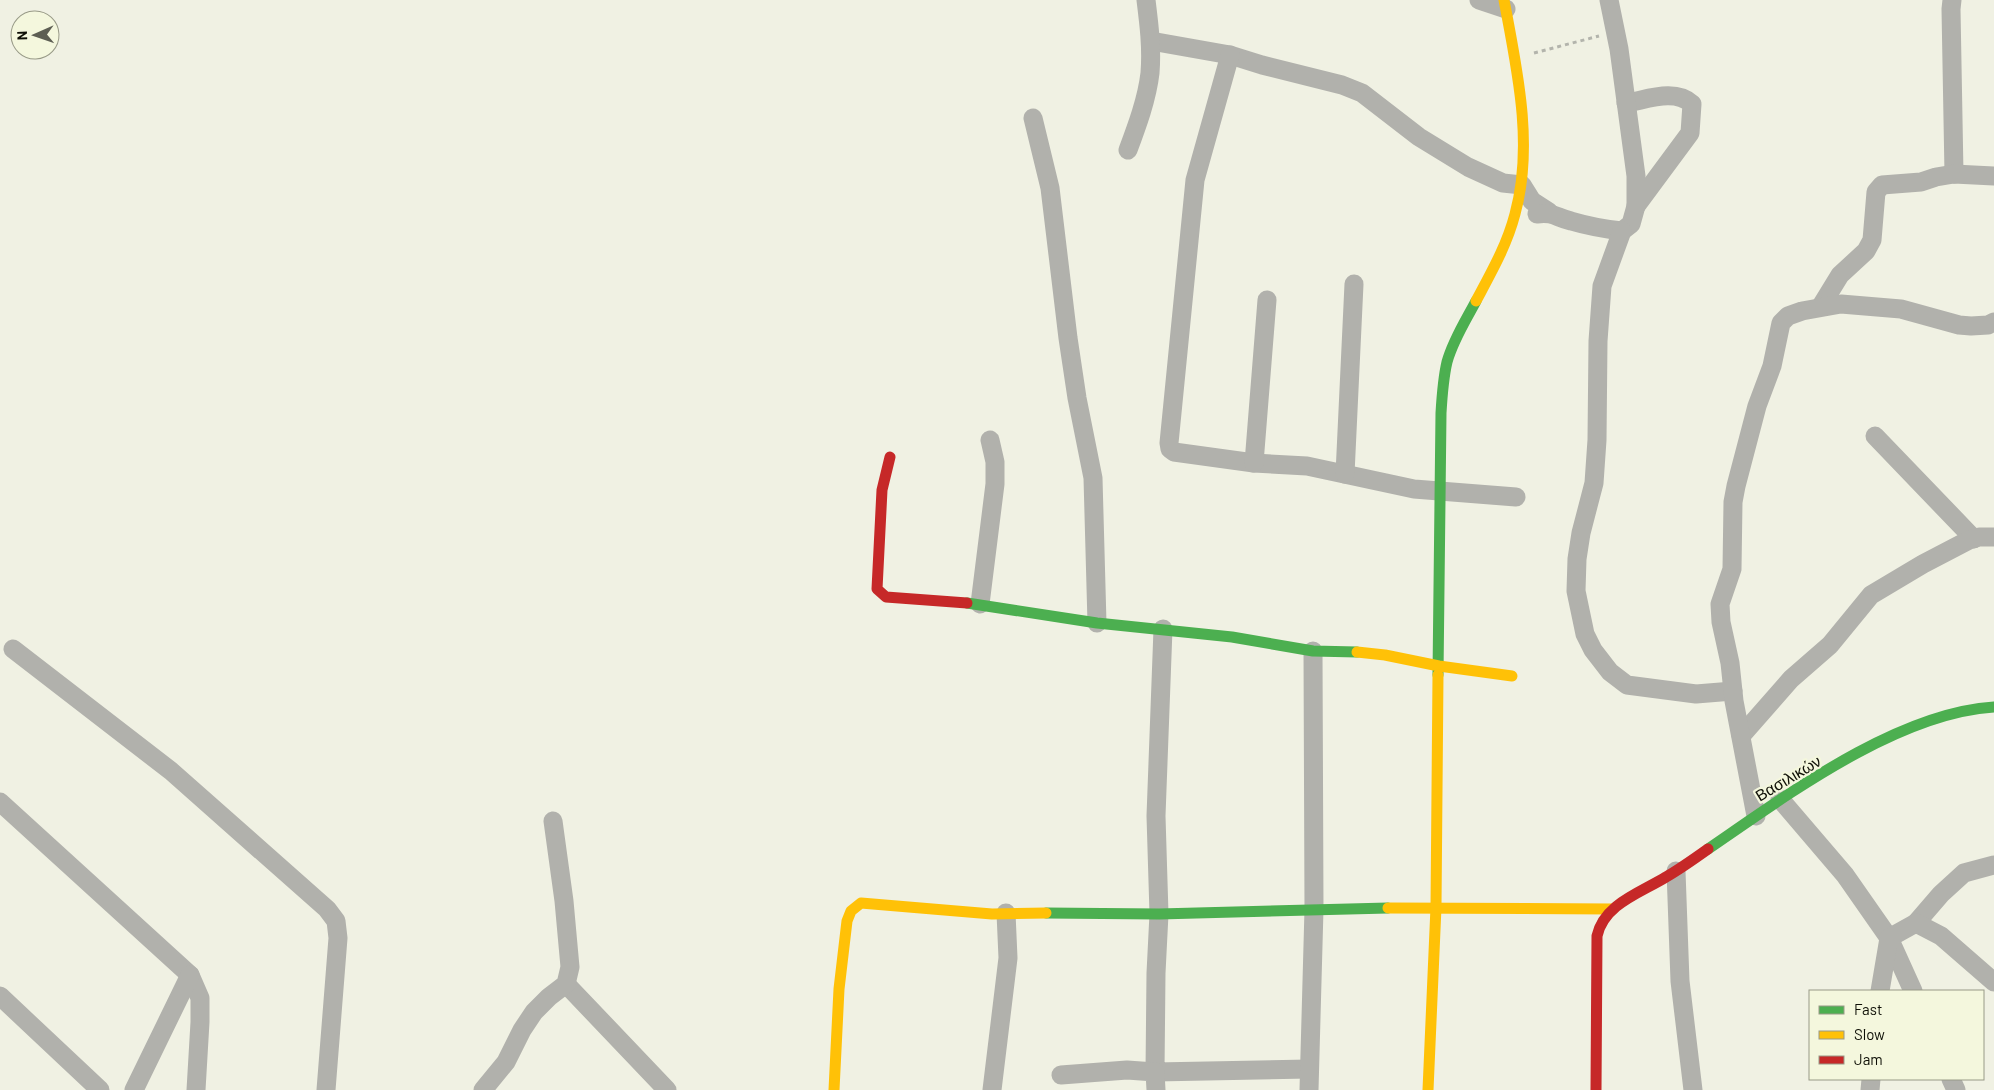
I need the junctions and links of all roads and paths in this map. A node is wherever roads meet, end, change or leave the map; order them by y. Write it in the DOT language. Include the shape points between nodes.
graph roads {
  1 [pos="1146,0"];
  2 [pos="1479,0"];
  3 [pos="1609,0"];
  4 [pos="1952,0"];
  5 [pos="1505,4"];
  6 [pos="1602,35"];
  7 [pos="1151,40"];
  8 [pos="1230,55"];
  9 [pos="1514,58"];
  10 [pos="1626,103"];
  11 [pos="1033,118"];
  12 [pos="1128,150"];
  13 [pos="1954,174"];
  14 [pos="1994,176"];
  15 [pos="1522,185"];
  16 [pos="1636,206"];
  17 [pos="1549,212"];
  18 [pos="1515,215"];
  19 [pos="1622,231"];
  20 [pos="1354,284"];
  21 [pos="1267,300"];
  22 [pos="1821,306"];
  23 [pos="1994,322"];
  24 [pos="1875,436"];
  25 [pos="990,440"];
  26 [pos="890,457"];
  27 [pos="1254,463"];
  28 [pos="1345,474"];
  29 [pos="1439,491"];
  30 [pos="1516,497"];
  31 [pos="1994,538"];
  32 [pos="1974,539"];
  33 [pos="980,604"];
  34 [pos="1097,623"];
  35 [pos="1163,629"];
  36 [pos="13,649"];
  37 [pos="1313,651"];
  38 [pos="1439,666"];
  39 [pos="1512,676"];
  40 [pos="1733,691"];
  41 [pos="1994,708"];
  42 [pos="1740,736"];
  43 [pos="1780,799"];
  44 [pos="0,802"];
  45 [pos="1756,816"];
  46 [pos="554,821"];
  47 [pos="1994,865"];
  48 [pos="1676,871"];
  49 [pos="1436,907"];
  50 [pos="1314,909"];
  51 [pos="1613,909"];
  52 [pos="1006,913"];
  53 [pos="1159,914"];
  54 [pos="1916,923"];
  55 [pos="1889,938"];
  56 [pos="190,975"];
  57 [pos="1994,982"];
  58 [pos="566,984"];
  59 [pos="1880,990"];
  60 [pos="1912,990"];
  61 [pos="0,996"];
  62 [pos="1309,1069"];
  63 [pos="1061,1075"];
  64 [pos="1156,1081"];
  65 [pos="100,1090"];
  66 [pos="134,1090"];
  67 [pos="196,1090"];
  68 [pos="326,1090"];
  69 [pos="483,1090"];
  70 [pos="667,1090"];
  71 [pos="834,1090"];
  72 [pos="992,1090"];
  73 [pos="1309,1090"];
  74 [pos="1428,1090"];
  75 [pos="1596,1090"];
  76 [pos="1694,1090"];
  1 -- 7 [label="street"];
  2 -- 5 [label="street"];
  3 -- 10 [label="street"];
  4 -- 13 [label="street"];
  5 -- 9 [label="street"];
  6 -- 9 [label="path"];
  7 -- 8 [label="street"];
  7 -- 12 [label="street" via="1150,74 1138,125"];
  8 -- 15 [label="street" via="1314,76 1362,93 1419,137 1462,163 1503,183"];
  8 -- 27 [label="street" via="1195,180 1169,443 1174,452"];
  9 -- 15 [label="street" via="1522,121"];
  10 -- 16 [label="street" via="1636,176"];
  10 -- 16 [label="street" via="1670,96 1686,99 1692,104 1690,133"];
  11 -- 34 [label="street" via="1050,188 1068,338 1093,478"];
  13 -- 14 [label="street"];
  13 -- 22 [label="street" via="1921,182 1882,185 1876,192 1872,240 1866,251 1840,275"];
  15 -- 17 [label="street" via="1532,201"];
  15 -- 18 [label="street"];
  16 -- 19 [label="street" via="1631,224"];
  17 -- 18 [label="street"];
  17 -- 19 [label="street" via="1604,230"];
  18 -- 29 [label="street" via="1448,358 1441,413"];
  19 -- 40 [label="street" via="1602,286 1594,483 1577,559 1576,590 1585,634 1610,672 1628,685 1696,694"];
  20 -- 28 [label="street"];
  21 -- 27 [label="street"];
  22 -- 23 [label="street" via="1841,304 1902,309 1971,326"];
  22 -- 40 [label="street" via="1788,316 1781,323 1772,366 1757,406 1736,486 1732,569 1720,604"];
  24 -- 32 [label="street"];
  25 -- 33 [label="street" via="995,484"];
  26 -- 33 [label="street" via="882,490 877,589 886,597"];
  27 -- 28 [label="street" via="1307,466"];
  28 -- 29 [label="street"];
  29 -- 30 [label="street"];
  29 -- 38 [label="street"];
  31 -- 32 [label="street"];
  32 -- 42 [label="street" via="1871,595 1830,644 1791,679"];
  33 -- 34 [label="street"];
  34 -- 35 [label="street"];
  35 -- 37 [label="street" via="1232,636"];
  35 -- 53 [label="street" via="1156,816"];
  36 -- 68 [label="street" via="172,771 327,909 336,921 338,938"];
  37 -- 38 [label="street" via="1385,655"];
  37 -- 50 [label="street"];
  38 -- 39 [label="street"];
  38 -- 49 [label="street"];
  40 -- 42 [label="street"];
  41 -- 43 [label="street, Βασιλικών" via="1959,711 1911,727"];
  42 -- 45 [label="street"];
  43 -- 45 [label="street, Βασιλικών"];
  43 -- 55 [label="street" via="1845,875"];
  44 -- 56 [label="street"];
  45 -- 48 [label="street, Βασιλικών"];
  46 -- 58 [label="street" via="570,967"];
  47 -- 54 [label="street" via="1964,873"];
  48 -- 51 [label="street, Βασιλικών"];
  48 -- 76 [label="street" via="1680,981"];
  49 -- 50 [label="street"];
  49 -- 51 [label="street"];
  49 -- 74 [label="street"];
  50 -- 53 [label="street"];
  50 -- 62 [label="street"];
  51 -- 75 [label="street" via="1599,926 1597,936"];
  52 -- 53 [label="street"];
  52 -- 71 [label="street" via="948,912 861,904 851,911 839,989"];
  52 -- 72 [label="street" via="1008,958"];
  53 -- 64 [label="street"];
  54 -- 55 [label="street"];
  54 -- 57 [label="street" via="1941,936"];
  55 -- 59 [label="street"];
  55 -- 60 [label="street"];
  56 -- 66 [label="street"];
  56 -- 67 [label="street" via="200,998"];
  58 -- 69 [label="street" via="534,1012 506,1062"];
  58 -- 70 [label="street"];
  61 -- 65 [label="street"];
  62 -- 64 [label="street"];
  62 -- 73 [label="street"];
  63 -- 64 [label="street" via="1127,1070"];
}
